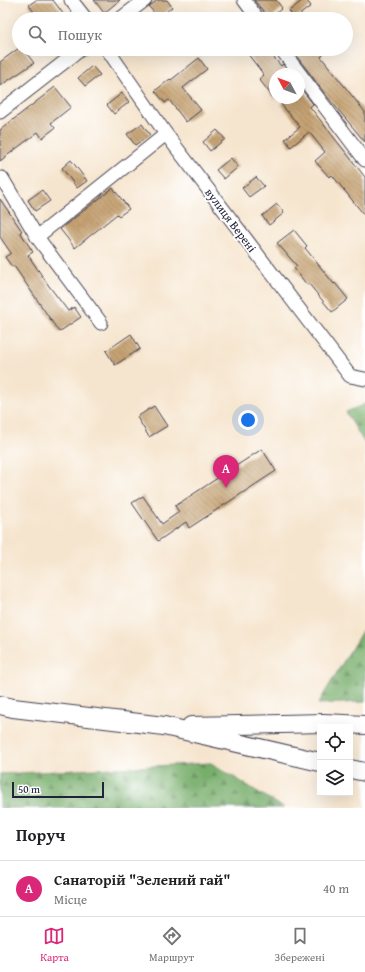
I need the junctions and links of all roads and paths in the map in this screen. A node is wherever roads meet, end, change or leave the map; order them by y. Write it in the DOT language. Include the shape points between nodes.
graph roads {
  1 [pos="71,0"];
  2 [pos="145,0"];
  3 [pos="244,0"];
  4 [pos="80,12"];
  5 [pos="129,12"];
  6 [pos="253,12"];
  7 [pos="72,56"];
  8 [pos="112,56"];
  9 [pos="286,56"];
  10 [pos="0,112"];
  11 [pos="166,134"];
  12 [pos="365,160"];
  13 [pos="2,178"];
  14 [pos="37,237"];
  15 [pos="101,323"];
  16 [pos="365,379"];
  17 [pos="0,705"];
  18 [pos="365,725"];
  19 [pos="164,726"];
  20 [pos="317,761"];
  21 [pos="353,770"];
  22 [pos="365,772"];
  1 -- 4 [label="street"];
  2 -- 5 [label="street"];
  3 -- 6 [label="street"];
  7 -- 10 [label="street"];
  8 -- 11 [label="street, вулиця Верені"];
  9 -- 12 [label="street"];
  11 -- 14 [label="street"];
  11 -- 16 [label="street, вулиця Верені" via="350,376"];
  13 -- 14 [label="street"];
  14 -- 15 [label="street"];
  17 -- 19 [label="main road"];
  18 -- 19 [label="main road" via="324,723"];
  19 -- 20 [label="main road"];
  21 -- 22 [label="main road"];
}
